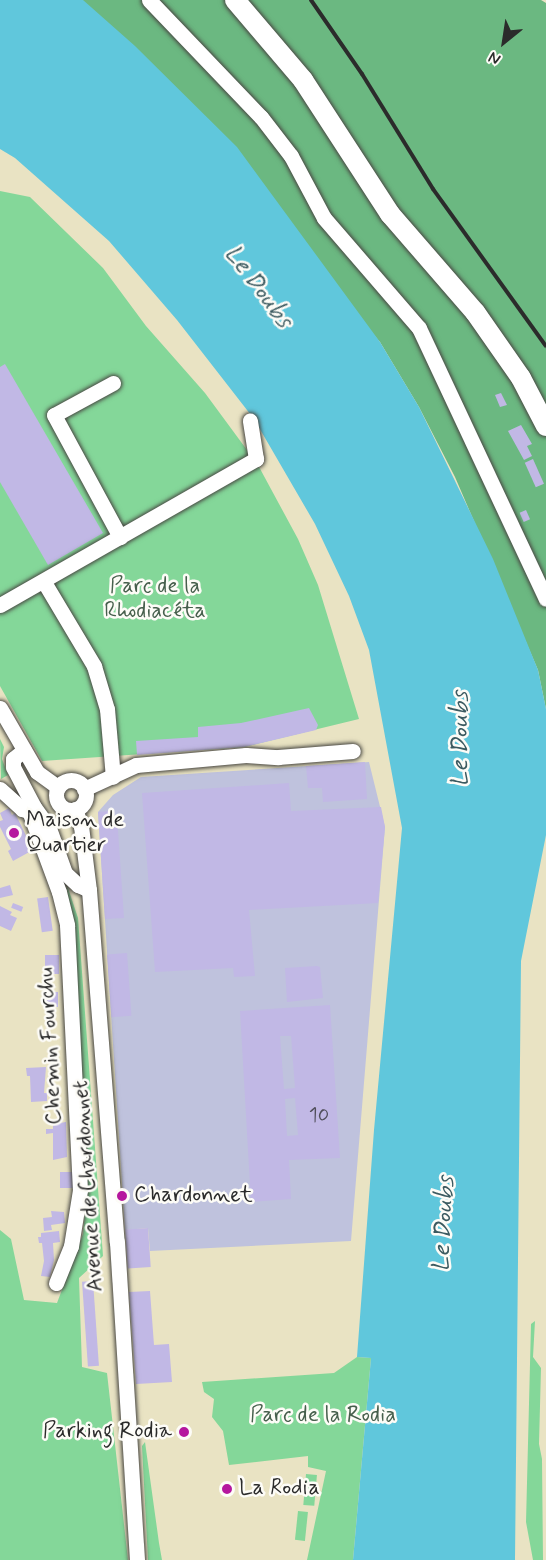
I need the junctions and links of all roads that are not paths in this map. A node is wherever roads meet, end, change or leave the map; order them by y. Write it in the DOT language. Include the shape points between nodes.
graph roads {
  1 [pos="149,0"];
  2 [pos="235,0"];
  3 [pos="113,383"];
  4 [pos="250,420"];
  5 [pos="546,426"];
  6 [pos="120,537"];
  7 [pos="45,582"];
  8 [pos="546,599"];
  9 [pos="0,605"];
  10 [pos="0,708"];
  11 [pos="24,750"];
  12 [pos="352,751"];
  13 [pos="112,777"];
  14 [pos="58,787"];
  15 [pos="0,789"];
  16 [pos="84,789"];
  17 [pos="31,809"];
  18 [pos="75,809"];
  19 [pos="89,890"];
  20 [pos="56,1283"];
  21 [pos="137,1560"];
  1 -- 8 [label="street" via="261,117 291,156 324,218 419,328"];
  2 -- 5 [label="main road" via="303,80 385,207 475,312 520,378"];
  3 -- 6 [label="street" via="54,415"];
  4 -- 6 [label="street" via="256,459"];
  6 -- 7 [label="street"];
  7 -- 9 [label="street"];
  7 -- 13 [label="street" via="94,666 107,709"];
  10 -- 11 [label="street"];
  11 -- 14 [label="street" via="37,772"];
  11 -- 17 [label="street" via="12,763"];
  12 -- 13 [label="street" via="136,765"];
  13 -- 16 [label="street"];
  14 -- 16 [label="street" via="74,780"];
  14 -- 18 [label="street" via="56,797 61,806"];
  15 -- 17 [label="street" via="22,808"];
  16 -- 18 [label="street" via="84,803"];
  17 -- 19 [label="street" via="49,828 65,873"];
  17 -- 20 [label="street, Chemin Fourchu" via="67,925 80,1190 71,1246"];
  18 -- 19 [label="street, Avenue de Chardonnet" via="81,826"];
  19 -- 21 [label="street, Avenue de Chardonnet"];
}
